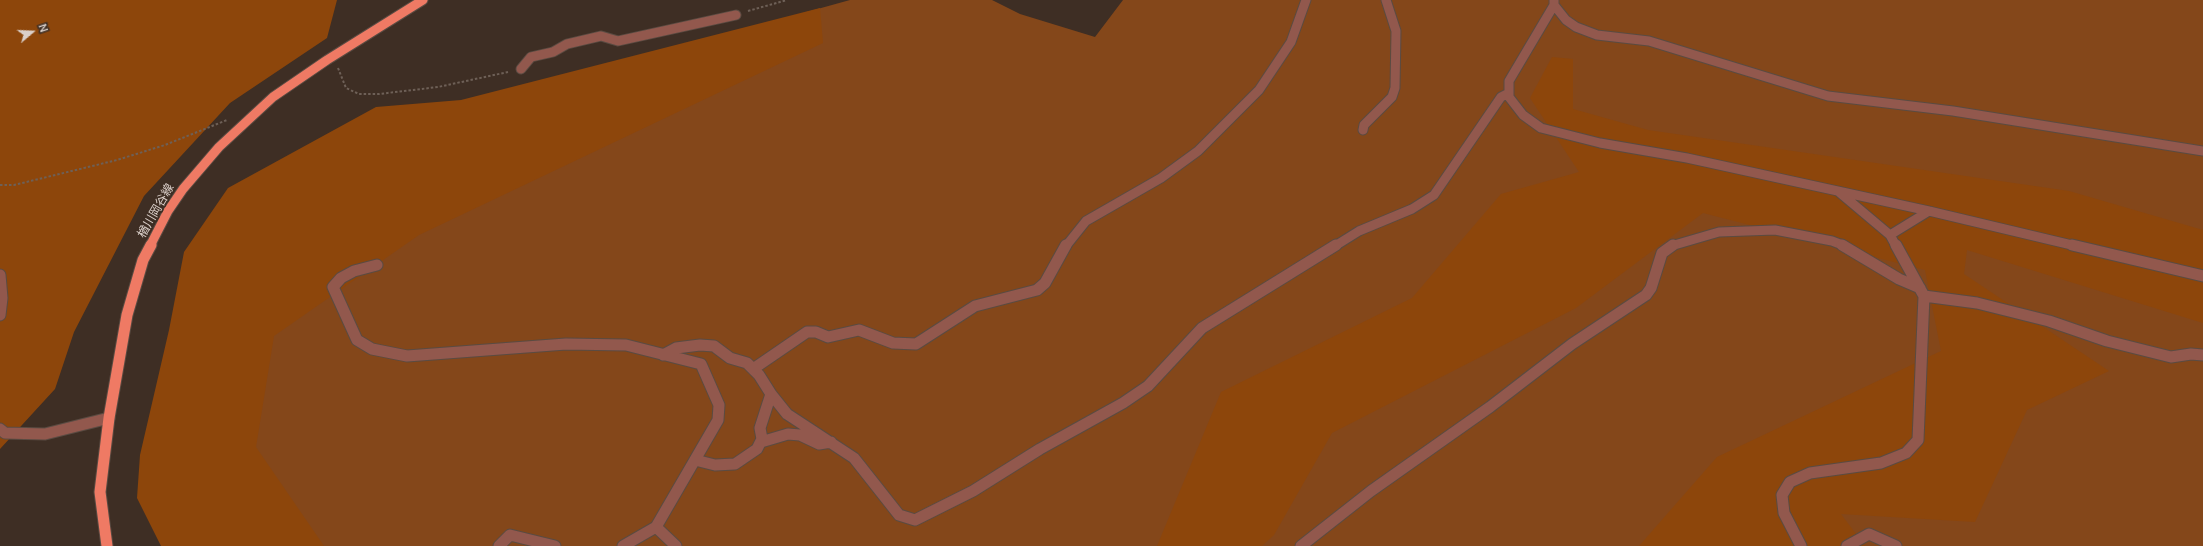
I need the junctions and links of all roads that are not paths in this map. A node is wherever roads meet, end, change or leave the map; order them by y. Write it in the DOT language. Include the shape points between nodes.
graph roads {
  1 [pos="423,0"];
  2 [pos="1306,0"];
  3 [pos="1386,0"];
  4 [pos="1554,2"];
  5 [pos="736,15"];
  6 [pos="521,69"];
  7 [pos="1509,93"];
  8 [pos="1363,130"];
  9 [pos="2203,151"];
  10 [pos="1838,190"];
  11 [pos="1929,210"];
  12 [pos="1890,235"];
  13 [pos="377,265"];
  14 [pos="0,274"];
  15 [pos="2203,276"];
  16 [pos="1922,292"];
  17 [pos="0,315"];
  18 [pos="664,355"];
  19 [pos="2203,355"];
  20 [pos="753,369"];
  21 [pos="771,394"];
  22 [pos="109,418"];
  23 [pos="0,429"];
  24 [pos="761,442"];
  25 [pos="831,442"];
  26 [pos="695,460"];
  27 [pos="656,527"];
  28 [pos="107,546"];
  29 [pos="499,546"];
  30 [pos="555,546"];
  31 [pos="623,546"];
  32 [pos="676,546"];
  33 [pos="1301,546"];
  34 [pos="1801,546"];
  35 [pos="1847,546"];
  36 [pos="1896,546"];
  1 -- 22 [label="main road, 楢川岡谷線" via="273,97 200,168 168,211 144,260 127,315"];
  2 -- 20 [label="street" via="1291,42 1260,90 1198,151 1161,178 1086,221 1059,255 1045,283 1037,290 975,306 916,344 893,343 859,330 828,338 816,332 807,332"];
  3 -- 8 [label="street" via="1396,31 1395,88 1392,97 1364,125"];
  4 -- 7 [label="street" via="1509,81"];
  4 -- 9 [label="street" via="1566,20 1597,35 1649,41 1828,96 1952,111"];
  5 -- 6 [label="street" via="618,41 601,36 566,44 553,52 531,57"];
  7 -- 10 [label="street" via="1509,97 1523,115 1541,128 1564,135"];
  7 -- 25 [label="street" via="1501,97 1434,195 1412,210 1359,230 1202,328 1148,386 1123,403 924,517 915,520 899,515 854,458"];
  10 -- 11 [label="street"];
  10 -- 12 [label="street"];
  11 -- 12 [label="street"];
  11 -- 15 [label="street"];
  12 -- 16 [label="street"];
  13 -- 18 [label="street" via="354,271 341,278 333,287 358,340 372,350 407,356 566,344 626,345"];
  14 -- 17 [label="street"];
  16 -- 19 [label="street" via="1977,302 2049,320 2107,341 2156,354 2171,357"];
  16 -- 33 [label="street" via="1850,248 1775,230 1719,232 1668,247 1662,253 1651,288 1646,295 1572,344 1490,407 1371,491"];
  16 -- 34 [label="street" via="1918,440 1906,453 1881,463 1810,473 1790,482 1782,495 1784,513"];
  18 -- 20 [label="street" via="676,348 714,346 730,358 747,363"];
  18 -- 26 [label="street" via="701,364 719,405 718,420"];
  20 -- 21 [label="street"];
  21 -- 24 [label="street" via="760,428"];
  21 -- 25 [label="street" via="787,414"];
  22 -- 23 [label="street" via="45,434 5,433"];
  22 -- 28 [label="main road, 楢川岡谷線" via="100,492"];
  24 -- 25 [label="street" via="788,434 800,435 819,444"];
  24 -- 26 [label="street" via="757,449 735,464 715,465"];
  26 -- 27 [label="street"];
  27 -- 31 [label="street"];
  27 -- 32 [label="street"];
  29 -- 30 [label="street" via="510,535"];
  35 -- 36 [label="street" via="1869,534"];
}
